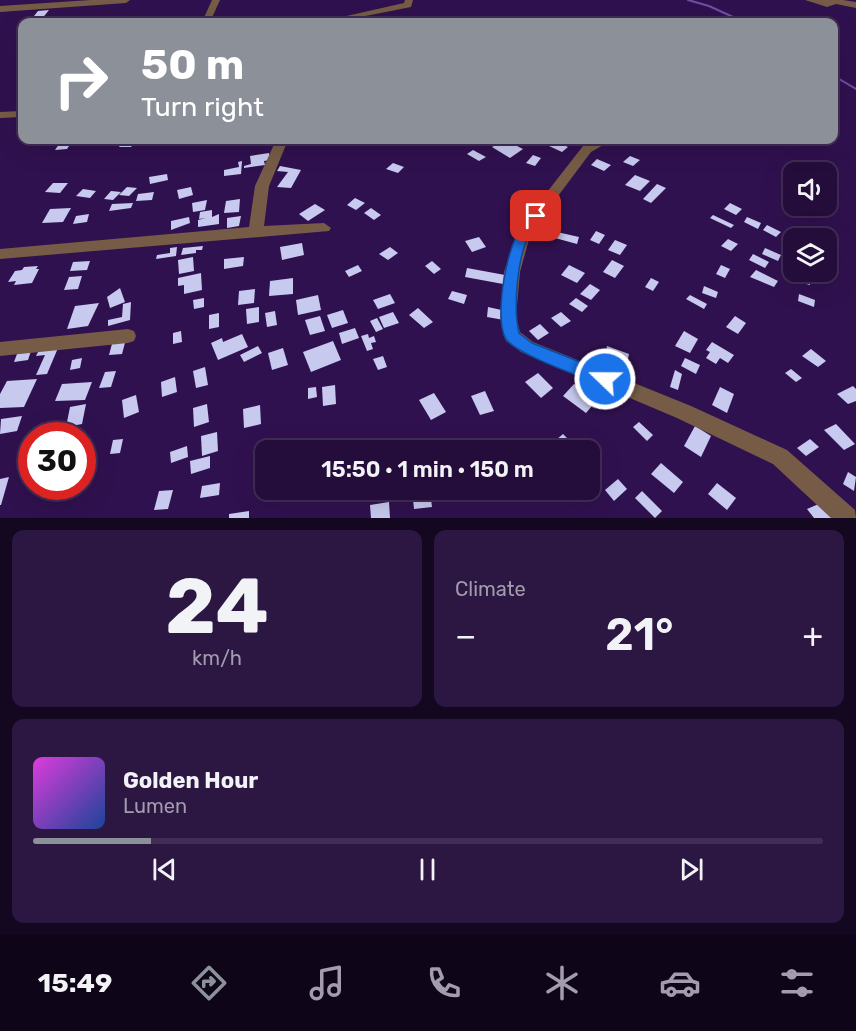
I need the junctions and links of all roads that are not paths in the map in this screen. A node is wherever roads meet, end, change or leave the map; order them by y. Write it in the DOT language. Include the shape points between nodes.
graph roads {
  1 [pos="126,0"];
  2 [pos="216,0"];
  3 [pos="409,0"];
  4 [pos="809,0"];
  5 [pos="856,6"];
  6 [pos="0,9"];
  7 [pos="208,18"];
  8 [pos="344,18"];
  9 [pos="18,114"];
  10 [pos="0,115"];
  11 [pos="280,144"];
  12 [pos="598,144"];
  13 [pos="324,228"];
  14 [pos="256,231"];
  15 [pos="1,256"];
  16 [pos="128,336"];
  17 [pos="0,349"];
  18 [pos="847,518"];
  1 -- 6 [label="street"];
  2 -- 7 [label="street"];
  3 -- 8 [label="street" via="408,5"];
  4 -- 5 [label="street"];
  9 -- 10 [label="street"];
  11 -- 14 [label="street" via="262,186"];
  12 -- 18 [label="street" via="587,149 524,231 512,272 508,317 512,336 526,347 684,412 780,457"];
  13 -- 14 [label="street"];
  14 -- 15 [label="street"];
  16 -- 17 [label="street"];
}
